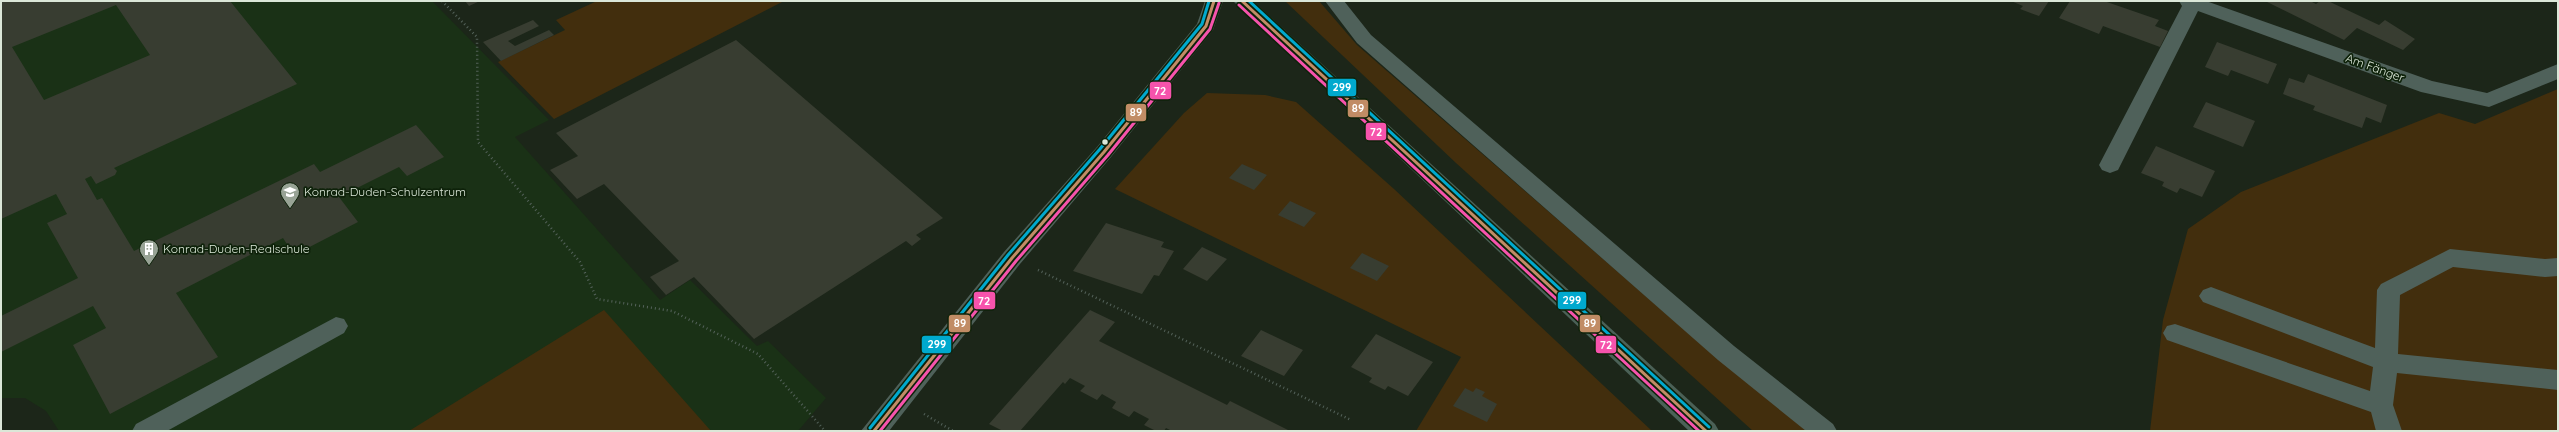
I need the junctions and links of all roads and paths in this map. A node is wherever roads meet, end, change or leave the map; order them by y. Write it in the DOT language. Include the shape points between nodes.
graph roads {
  1 [pos="442,1"];
  2 [pos="1214,1"];
  3 [pos="1242,1"];
  4 [pos="1334,1"];
  5 [pos="2190,2"];
  6 [pos="2558,71"];
  7 [pos="2110,165"];
  8 [pos="1012,258"];
  9 [pos="2558,267"];
  10 [pos="2211,296"];
  11 [pos="336,326"];
  12 [pos="2175,333"];
  13 [pos="2386,362"];
  14 [pos="2558,380"];
  15 [pos="2381,405"];
  16 [pos="1351,420"];
  17 [pos="144,431"];
  18 [pos="825,431"];
  19 [pos="874,431"];
  20 [pos="1706,431"];
  21 [pos="1824,431"];
  22 [pos="2389,431"];
  1 -- 18 [label="path" via="477,37 478,142 580,262 597,299 672,311 758,354"];
  2 -- 8 [label="street" via="1206,26 1104,152"];
  3 -- 20 [label="main road"];
  4 -- 21 [label="street" via="1364,39 1726,353"];
  5 -- 6 [label="street, Am Fänger" via="2428,87 2489,100"];
  5 -- 7 [label="street, Am Fänger"];
  8 -- 16 [label="path"];
  8 -- 19 [label="street"];
  9 -- 13 [label="street" via="2544,268 2450,258 2389,290"];
  10 -- 13 [label="street"];
  11 -- 17 [label="street"];
  12 -- 15 [label="street"];
  13 -- 14 [label="street"];
  13 -- 15 [label="street"];
  15 -- 22 [label="street"];
}
